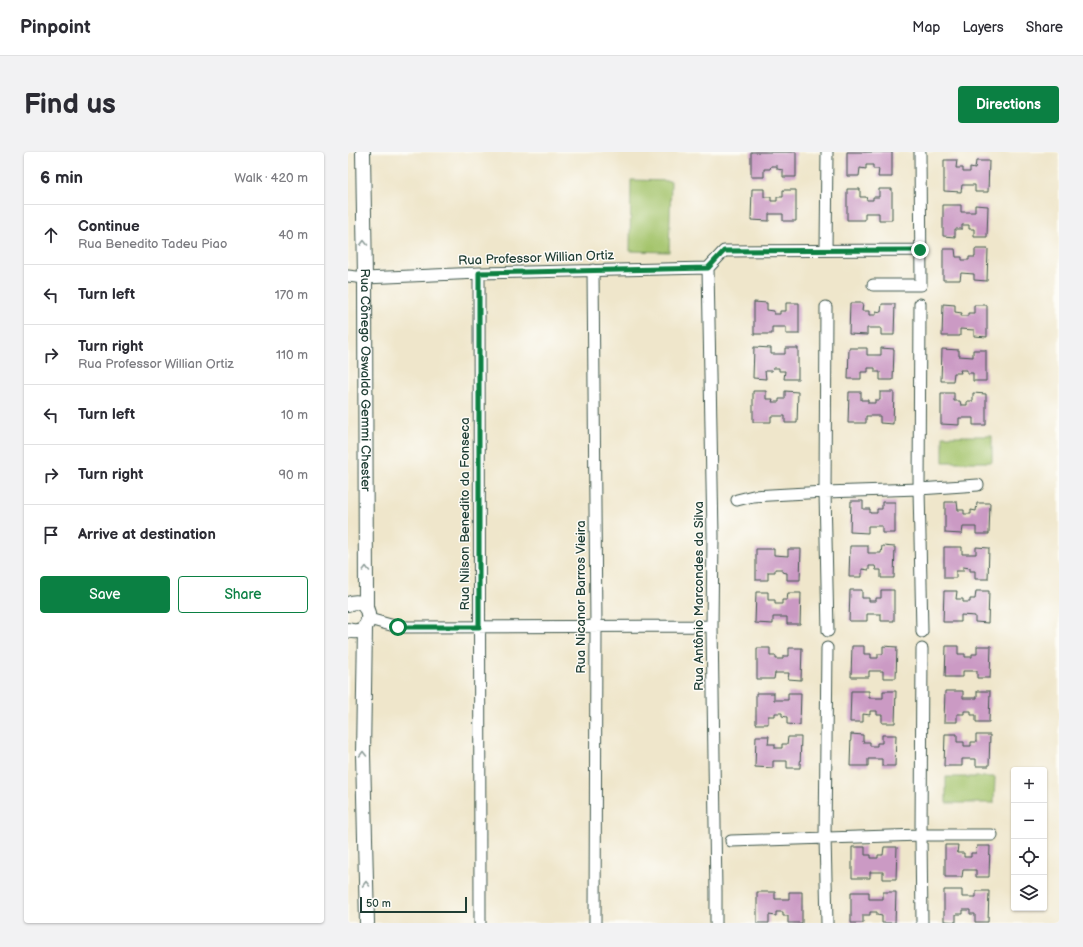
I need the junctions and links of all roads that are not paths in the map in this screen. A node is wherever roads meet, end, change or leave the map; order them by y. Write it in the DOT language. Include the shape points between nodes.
graph roads {
  1 [pos="363,152"];
  2 [pos="827,152"];
  3 [pos="920,152"];
  4 [pos="826,250"];
  5 [pos="920,250"];
  6 [pos="708,268"];
  7 [pos="593,270"];
  8 [pos="479,273"];
  9 [pos="348,276"];
  10 [pos="365,278"];
  11 [pos="873,285"];
  12 [pos="920,304"];
  13 [pos="826,307"];
  14 [pos="978,484"];
  15 [pos="919,489"];
  16 [pos="826,492"];
  17 [pos="737,500"];
  18 [pos="348,604"];
  19 [pos="367,618"];
  20 [pos="596,626"];
  21 [pos="712,626"];
  22 [pos="479,627"];
  23 [pos="348,630"];
  24 [pos="828,631"];
  25 [pos="922,632"];
  26 [pos="827,648"];
  27 [pos="922,649"];
  28 [pos="921,834"];
  29 [pos="992,835"];
  30 [pos="825,837"];
  31 [pos="731,841"];
  32 [pos="367,923"];
  33 [pos="480,923"];
  34 [pos="595,923"];
  35 [pos="716,923"];
  36 [pos="827,923"];
  37 [pos="922,923"];
  10 -- 1 [label="street, Rua Cônego Oswaldo Gemmi Chester, one-way"];
  2 -- 4 [label="street"];
  3 -- 5 [label="street"];
  4 -- 5 [label="street"];
  4 -- 6 [label="street" via="724,251"];
  5 -- 11 [label="street" via="921,285"];
  6 -- 7 [label="street, Rua Professor Willian Ortiz"];
  6 -- 21 [label="street, Rua Antônio Marcondes da Silva" via="713,536"];
  7 -- 8 [label="street, Rua Professor Willian Ortiz"];
  7 -- 20 [label="street, Rua Nicanor Barros Vieira"];
  8 -- 10 [label="street, Rua Professor Willian Ortiz"];
  8 -- 22 [label="street, Rua Nilson Benedito da Fonseca"];
  9 -- 10 [label="street, Rua Professor Willian Ortiz"];
  19 -- 10 [label="street, Rua Cônego Oswaldo Gemmi Chester, one-way"];
  12 -- 15 [label="street"];
  13 -- 16 [label="street"];
  14 -- 15 [label="street"];
  15 -- 16 [label="street"];
  15 -- 25 [label="street"];
  16 -- 17 [label="street" via="753,496"];
  16 -- 24 [label="street"];
  18 -- 19 [label="street" via="360,603"];
  19 -- 22 [label="street" via="398,627"];
  19 -- 23 [label="street" via="357,631"];
  32 -- 19 [label="street, Rua Cônego Oswaldo Gemmi Chester, one-way" via="363,754"];
  20 -- 21 [label="street"];
  20 -- 22 [label="street"];
  20 -- 34 [label="street, Rua Nicanor Barros Vieira"];
  21 -- 35 [label="street, Rua Antônio Marcondes da Silva"];
  22 -- 33 [label="street, Rua Nilson Benedito da Fonseca"];
  26 -- 30 [label="street"];
  27 -- 28 [label="street"];
  28 -- 29 [label="street"];
  28 -- 30 [label="street"];
  28 -- 37 [label="street"];
  30 -- 31 [label="street"];
  30 -- 36 [label="street"];
}
